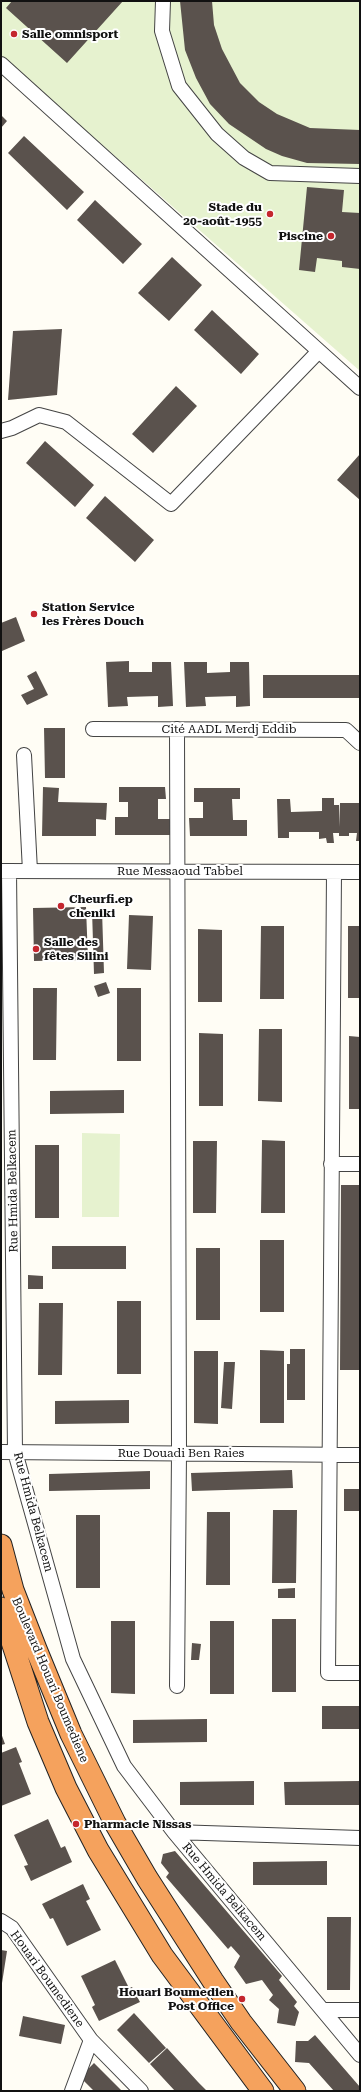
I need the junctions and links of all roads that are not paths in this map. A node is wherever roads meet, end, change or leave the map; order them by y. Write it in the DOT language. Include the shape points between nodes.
graph roads {
  1 [pos="162,1"];
  2 [pos="1,64"];
  3 [pos="360,176"];
  4 [pos="319,351"];
  5 [pos="360,388"];
  6 [pos="1,431"];
  7 [pos="93,729"];
  8 [pos="177,729"];
  9 [pos="360,743"];
  10 [pos="24,755"];
  11 [pos="5,871"];
  12 [pos="30,871"];
  13 [pos="179,871"];
  14 [pos="334,872"];
  15 [pos="360,872"];
  16 [pos="332,1164"];
  17 [pos="360,1164"];
  18 [pos="1,1452"];
  19 [pos="16,1452"];
  20 [pos="179,1453"];
  21 [pos="330,1454"];
  22 [pos="360,1455"];
  23 [pos="1,1545"];
  24 [pos="7,1617"];
  25 [pos="360,1673"];
  26 [pos="177,1686"];
  27 [pos="174,1832"];
  28 [pos="360,1838"];
  29 [pos="1,1921"];
  30 [pos="323,2010"];
  31 [pos="360,2010"];
  32 [pos="90,2040"];
  33 [pos="360,2055"];
  34 [pos="72,2091"];
  35 [pos="141,2091"];
  36 [pos="262,2091"];
  37 [pos="295,2091"];
  1 -- 3 [label="street" via="162,31 179,86 222,139 244,158 270,173"];
  2 -- 4 [label="street"];
  4 -- 5 [label="street"];
  4 -- 6 [label="street" via="171,504 66,422 39,415"];
  7 -- 8 [label="street, Cité AADL Merdj Eddib"];
  8 -- 9 [label="street, Cité AADL Merdj Eddib" via="346,730"];
  8 -- 13 [label="street"];
  10 -- 12 [label="street"];
  11 -- 12 [label="street, Rue Messaoud Tabbel"];
  11 -- 19 [label="street, Rue Hmida Belkacem"];
  12 -- 13 [label="street, Rue Messaoud Tabbel"];
  13 -- 14 [label="street, Rue Messaoud Tabbel"];
  13 -- 20 [label="street"];
  14 -- 15 [label="street, Rue Messaoud Tabbel"];
  14 -- 16 [label="street"];
  16 -- 17 [label="street"];
  16 -- 21 [label="street"];
  18 -- 19 [label="street, Rue Douadi Ben Raies"];
  19 -- 20 [label="street, Rue Douadi Ben Raies"];
  19 -- 27 [label="street, Rue Hmida Belkacem" via="73,1659 124,1766"];
  20 -- 21 [label="street, Rue Douadi Ben Raies"];
  20 -- 26 [label="street"];
  21 -- 22 [label="street, Rue Douadi Ben Raies"];
  21 -- 25 [label="street" via="328,1673"];
  23 -- 24 [label="highway, Boulevard Houari Boumediene" via="13,1590"];
  24 -- 36 [label="highway, Boulevard Houari Boumediene" via="38,1722 66,1788 98,1850 162,1955"];
  24 -- 37 [label="highway, Boulevard Houari Boumediene" via="115,1823 155,1891 241,2022"];
  27 -- 28 [label="street"];
  27 -- 30 [label="street, Rue Hmida Belkacem"];
  29 -- 32 [label="street, Houari Boumediene" via="12,1928"];
  30 -- 31 [label="street"];
  30 -- 33 [label="street, Rue Hmida Belkacem"];
  32 -- 34 [label="street, Houari Boumediene"];
  32 -- 35 [label="street, Houari Boumediene"];
}
